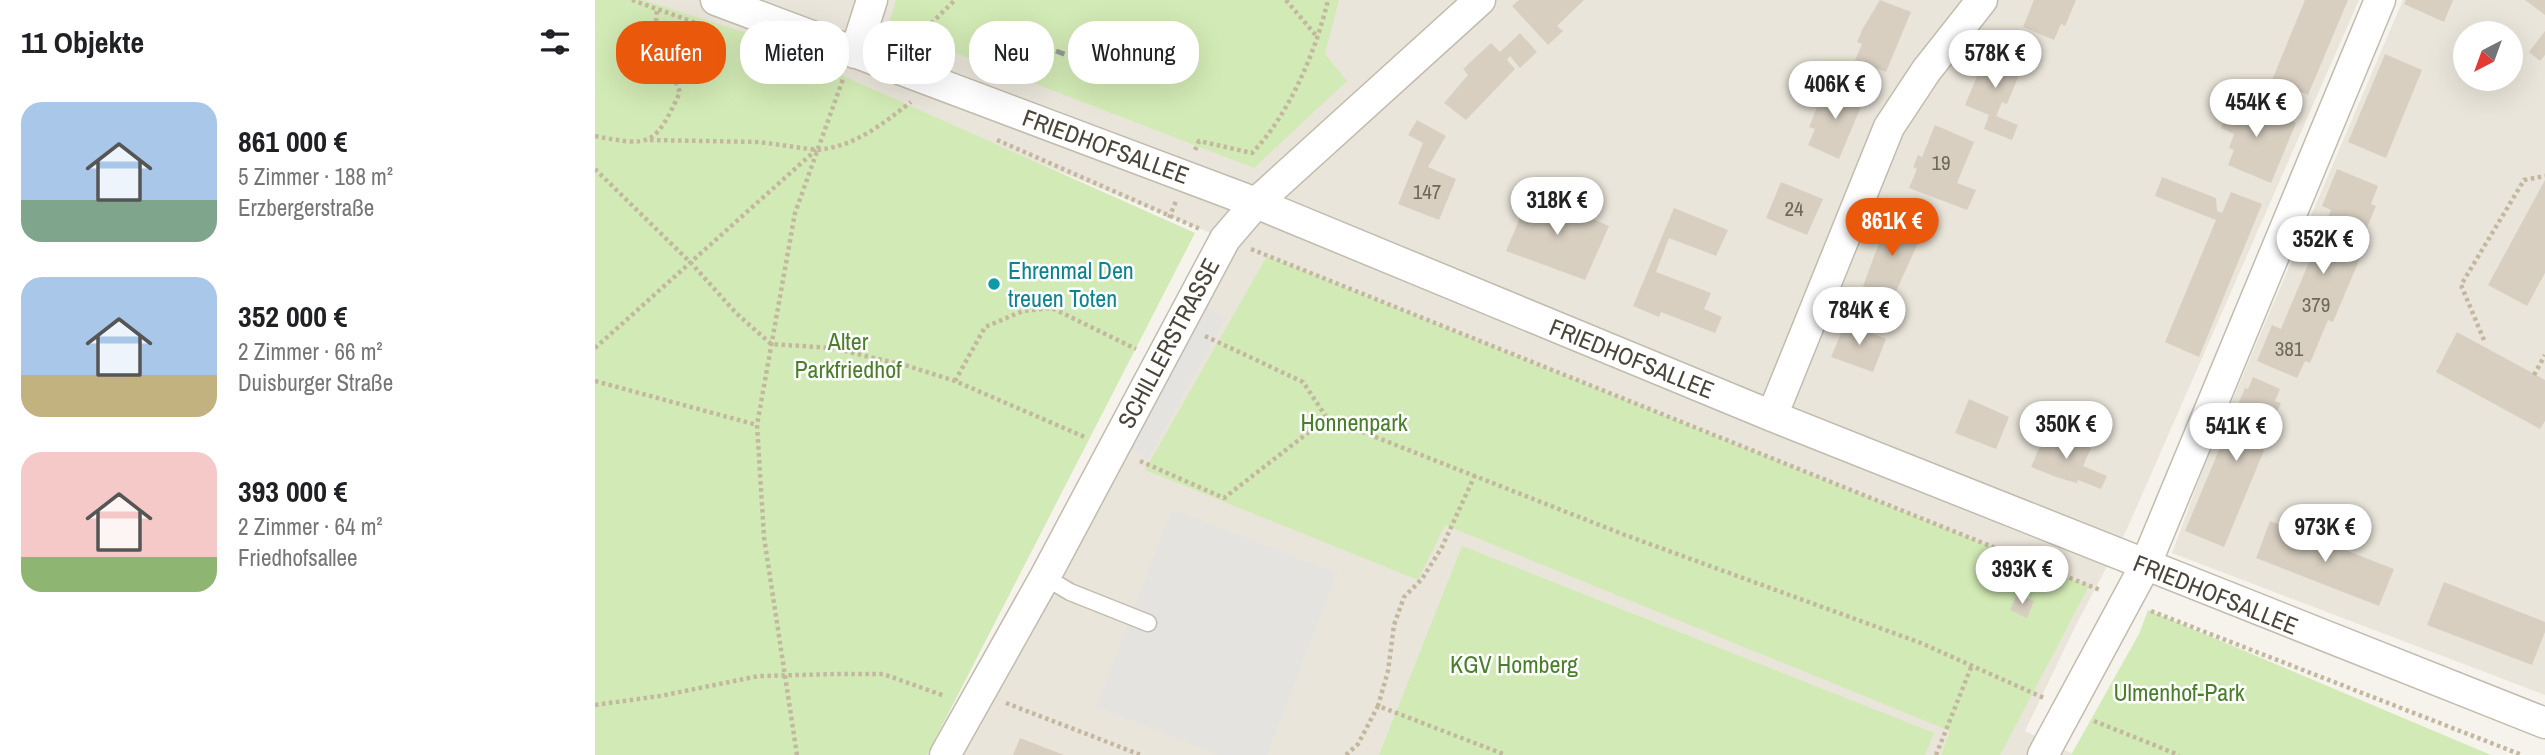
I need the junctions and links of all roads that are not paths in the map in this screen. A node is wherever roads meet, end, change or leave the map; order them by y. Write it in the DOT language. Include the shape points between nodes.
graph roads {
  1 [pos="716,0"];
  2 [pos="873,0"];
  3 [pos="1480,0"];
  4 [pos="1982,0"];
  5 [pos="2380,0"];
  6 [pos="855,53"];
  7 [pos="1256,203"];
  8 [pos="1772,416"];
  9 [pos="2145,566"];
  10 [pos="1045,577"];
  11 [pos="1148,623"];
  12 [pos="2545,723"];
  13 [pos="945,755"];
  14 [pos="2043,755"];
  1 -- 6 [label="street, FRIEDHOFSALLEE"];
  2 -- 6 [label="street"];
  3 -- 7 [label="street, SCHILLERSTRASSE"];
  4 -- 8 [label="street" via="1889,127"];
  5 -- 9 [label="street"];
  6 -- 7 [label="street, FRIEDHOFSALLEE"];
  7 -- 8 [label="street, FRIEDHOFSALLEE"];
  7 -- 10 [label="street, SCHILLERSTRASSE" via="1225,239"];
  8 -- 9 [label="street, FRIEDHOFSALLEE"];
  9 -- 12 [label="street, FRIEDHOFSALLEE"];
  9 -- 14 [label="street"];
  10 -- 11 [label="lane" via="1070,592"];
  10 -- 13 [label="street, SCHILLERSTRASSE"];
}
